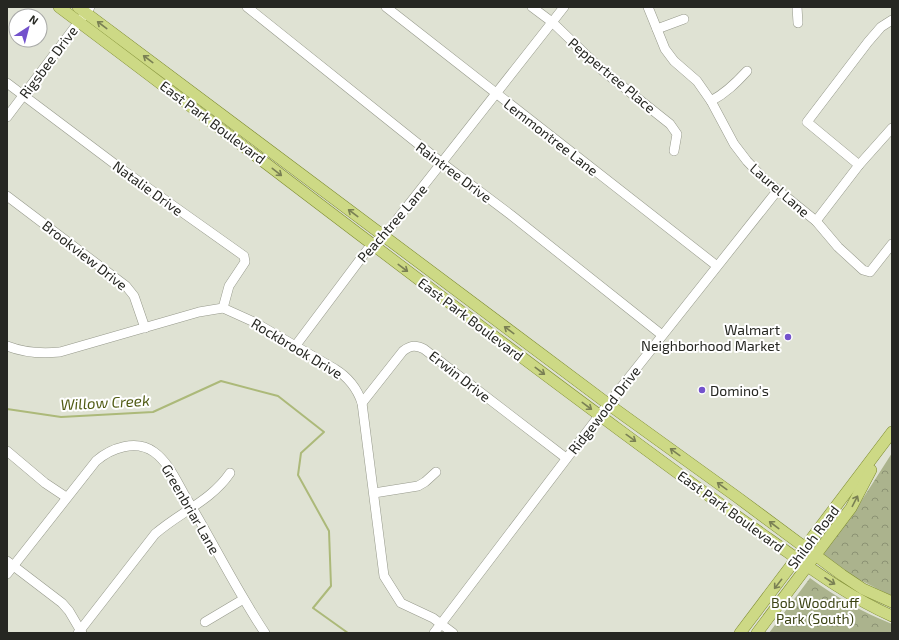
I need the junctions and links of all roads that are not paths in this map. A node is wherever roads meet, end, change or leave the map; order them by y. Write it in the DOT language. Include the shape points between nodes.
graph roads {
  1 [pos="59,7"];
  2 [pos="247,7"];
  3 [pos="386,7"];
  4 [pos="532,7"];
  5 [pos="564,7"];
  6 [pos="648,7"];
  7 [pos="797,7"];
  8 [pos="83,12"];
  9 [pos="684,19"];
  10 [pos="892,20"];
  11 [pos="552,22"];
  12 [pos="798,23"];
  13 [pos="657,29"];
  14 [pos="747,70"];
  15 [pos="7,83"];
  16 [pos="495,94"];
  17 [pos="23,96"];
  18 [pos="711,101"];
  19 [pos="7,117"];
  20 [pos="892,128"];
  21 [pos="674,151"];
  22 [pos="442,163"];
  23 [pos="859,165"];
  24 [pos="777,191"];
  25 [pos="7,196"];
  26 [pos="816,221"];
  27 [pos="384,236"];
  28 [pos="892,244"];
  29 [pos="371,245"];
  30 [pos="717,266"];
  31 [pos="223,308"];
  32 [pos="145,328"];
  33 [pos="662,335"];
  34 [pos="296,345"];
  35 [pos="7,346"];
  36 [pos="362,403"];
  37 [pos="608,404"];
  38 [pos="600,415"];
  39 [pos="889,436"];
  40 [pos="7,451"];
  41 [pos="566,458"];
  42 [pos="436,472"];
  43 [pos="230,473"];
  44 [pos="374,493"];
  45 [pos="66,497"];
  46 [pos="193,508"];
  47 [pos="806,549"];
  48 [pos="815,556"];
  49 [pos="798,559"];
  50 [pos="10,564"];
  51 [pos="808,566"];
  52 [pos="7,574"];
  53 [pos="242,600"];
  54 [pos="892,602"];
  55 [pos="892,616"];
  56 [pos="205,622"];
  57 [pos="441,624"];
  58 [pos="80,632"];
  59 [pos="265,633"];
  60 [pos="434,633"];
  61 [pos="453,633"];
  62 [pos="740,633"];
  63 [pos="757,633"];
  1 -- 8 [label="main road, East Park Boulevard"];
  2 -- 22 [label="street, Raintree Drive"];
  3 -- 16 [label="street, Lemmontree Lane"];
  4 -- 11 [label="street, Peppertree Place"];
  5 -- 11 [label="street, Peachtree Lane"];
  6 -- 13 [label="street, Laurel Lane"];
  7 -- 12 [label="street"];
  8 -- 17 [label="street, Rigsbee Drive"];
  27 -- 8 [label="main road, East Park Boulevard, one-way"];
  8 -- 29 [label="main road, East Park Boulevard, one-way" via="206,116"];
  9 -- 13 [label="street"];
  10 -- 23 [label="street" via="881,27 868,42 807,122"];
  11 -- 16 [label="street, Peachtree Lane"];
  11 -- 21 [label="street, Peppertree Place" via="602,70 670,124 677,134"];
  13 -- 18 [label="street, Laurel Lane" via="665,49 674,61 697,81"];
  14 -- 18 [label="street" via="728,90"];
  15 -- 17 [label="street, Natalie Drive"];
  16 -- 22 [label="street, Peachtree Lane"];
  16 -- 30 [label="street, Lemmontree Lane"];
  17 -- 19 [label="street, Rigsbee Drive"];
  17 -- 31 [label="street, Natalie Drive" via="244,256 245,262 229,286"];
  18 -- 24 [label="street, Laurel Lane" via="734,144 751,166"];
  20 -- 23 [label="street"];
  22 -- 27 [label="street, Peachtree Lane"];
  22 -- 33 [label="street, Raintree Drive"];
  23 -- 26 [label="street"];
  24 -- 26 [label="street, Laurel Lane"];
  24 -- 30 [label="street, Ridgewood Drive"];
  25 -- 32 [label="street, Brookview Drive" via="126,286 134,296"];
  26 -- 28 [label="street, Laurel Lane" via="863,270 870,272"];
  27 -- 29 [label="street, Peachtree Lane"];
  37 -- 27 [label="main road, East Park Boulevard, one-way"];
  29 -- 34 [label="street, Peachtree Lane"];
  29 -- 38 [label="main road, East Park Boulevard, one-way"];
  30 -- 33 [label="street, Ridgewood Drive"];
  31 -- 32 [label="street" via="199,312"];
  31 -- 34 [label="street, Rockbrook Drive"];
  32 -- 35 [label="street" via="52,353 30,353"];
  33 -- 37 [label="street, Ridgewood Drive"];
  34 -- 36 [label="street, Rockbrook Drive" via="346,376"];
  36 -- 41 [label="street, Erwin Drive" via="403,351 416,346 424,349"];
  36 -- 44 [label="street, Rockbrook Drive"];
  37 -- 38 [label="street, Ridgewood Drive"];
  47 -- 37 [label="main road, East Park Boulevard, one-way"];
  38 -- 41 [label="street, Ridgewood Drive"];
  38 -- 49 [label="main road, East Park Boulevard, one-way"];
  39 -- 47 [label="main road, Shiloh Road"];
  48 -- 39 [label="main road, Shiloh Road, one-way" via="851,508"];
  40 -- 45 [label="street"];
  41 -- 57 [label="street, Ridgewood Drive"];
  42 -- 44 [label="street" via="418,486"];
  43 -- 46 [label="street" via="210,496"];
  44 -- 57 [label="street, Rockbrook Drive" via="384,576 389,586 401,602"];
  45 -- 46 [label="street, Greenbriar Lane" via="104,454 113,449 138,446 153,451 166,463"];
  45 -- 50 [label="street, Greenbriar Lane"];
  46 -- 53 [label="street, Greenbriar Lane"];
  46 -- 58 [label="street" via="168,522 155,534"];
  47 -- 48 [label="main road, East Park Boulevard"];
  47 -- 49 [label="main road, Shiloh Road"];
  48 -- 51 [label="main road, Shiloh Road"];
  48 -- 54 [label="main road, East Park Boulevard" via="863,589"];
  49 -- 51 [label="main road, East Park Boulevard"];
  49 -- 62 [label="main road, Shiloh Road, one-way"];
  50 -- 52 [label="street, Greenbriar Lane"];
  50 -- 58 [label="street" via="62,603"];
  51 -- 55 [label="main road, East Park Boulevard, one-way" via="855,597"];
  51 -- 63 [label="main road, Shiloh Road"];
  53 -- 56 [label="street"];
  53 -- 59 [label="street, Greenbriar Lane"];
  57 -- 60 [label="street, Ridgewood Drive"];
  57 -- 61 [label="street, Rockbrook Drive"];
}
